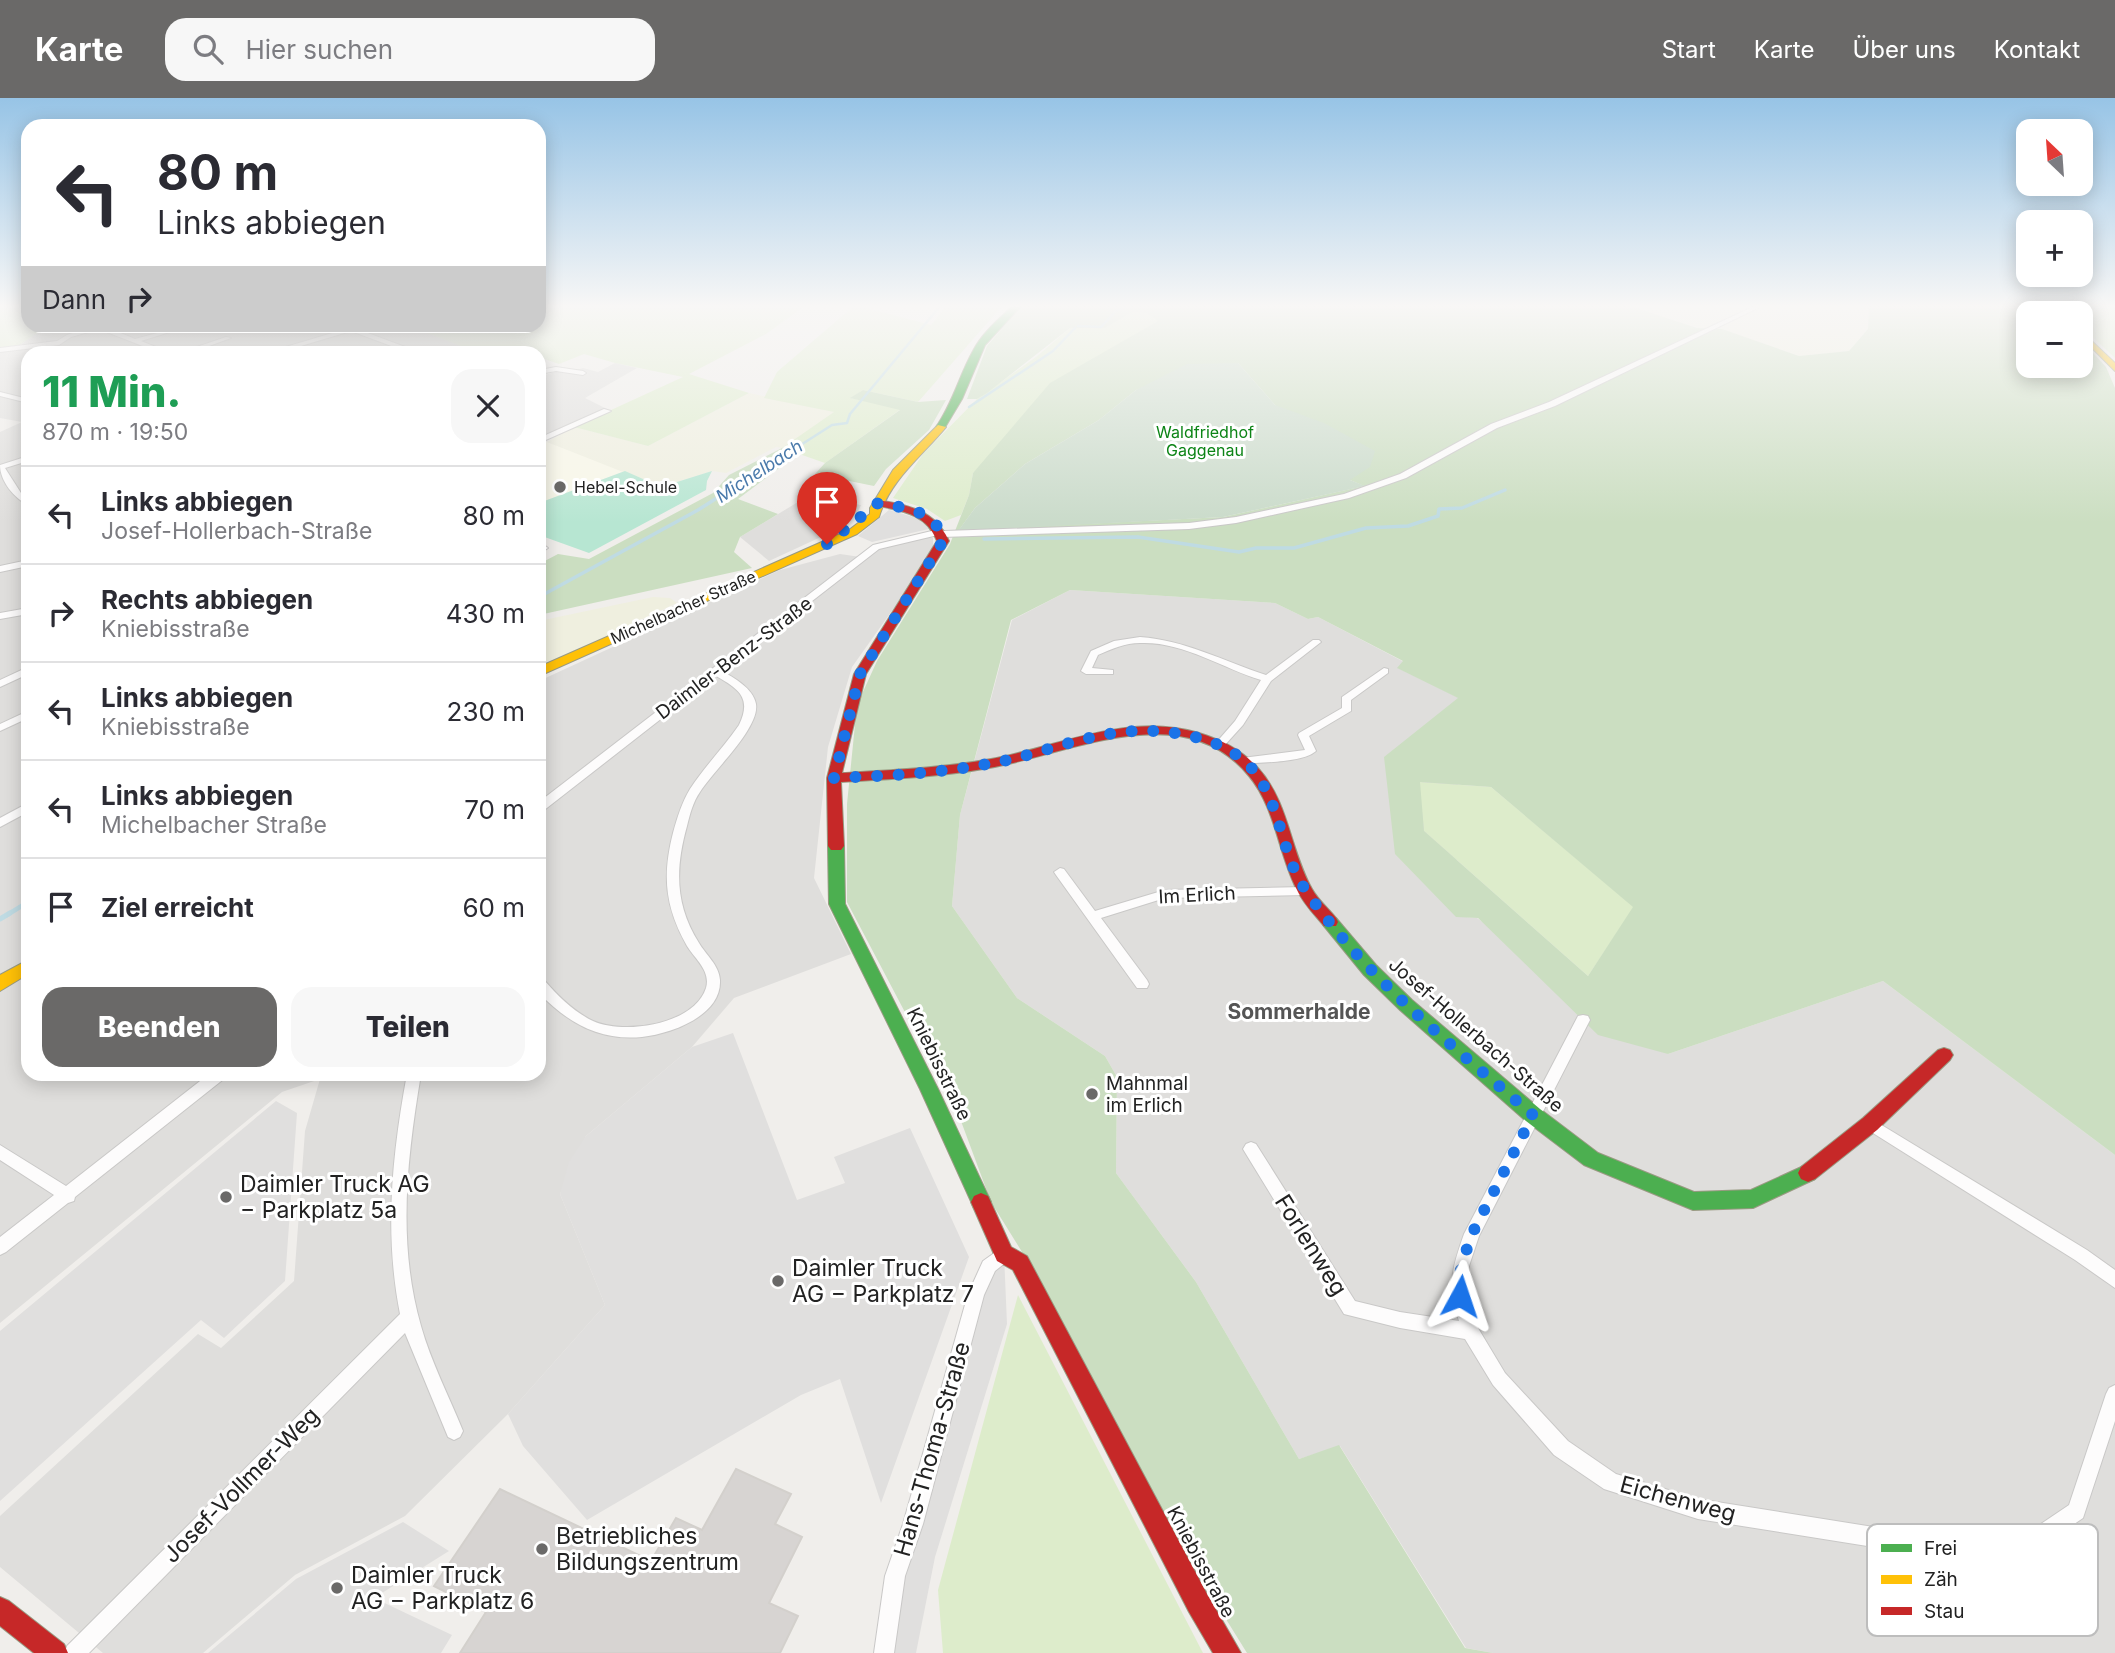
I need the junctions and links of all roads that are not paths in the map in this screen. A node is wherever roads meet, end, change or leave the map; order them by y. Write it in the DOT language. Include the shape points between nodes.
graph roads {
  1 [pos="967,378"];
  2 [pos="1608,378"];
  3 [pos="0,394"];
  4 [pos="21,399"];
  5 [pos="607,411"];
  6 [pos="546,438"];
  7 [pos="21,461"];
  8 [pos="0,467"];
  9 [pos="21,497"];
  10 [pos="877,506"];
  11 [pos="941,533"];
  12 [pos="21,564"];
  13 [pos="0,569"];
  14 [pos="21,612"];
  15 [pos="0,616"];
  16 [pos="1316,642"];
  17 [pos="546,669"];
  18 [pos="1384,671"];
  19 [pos="718,672"];
  20 [pos="1109,672"];
  21 [pos="21,674"];
  22 [pos="1267,679"];
  23 [pos="0,684"];
  24 [pos="21,718"];
  25 [pos="0,728"];
  26 [pos="1220,744"];
  27 [pos="1242,761"];
  28 [pos="834,778"];
  29 [pos="546,803"];
  30 [pos="21,811"];
  31 [pos="0,823"];
  32 [pos="1060,872"];
  33 [pos="1305,891"];
  34 [pos="1092,916"];
  35 [pos="21,971"];
  36 [pos="0,984"];
  37 [pos="1142,984"];
  38 [pos="546,991"];
  39 [pos="1583,1020"];
  40 [pos="1944,1055"];
  41 [pos="211,1081"];
  42 [pos="413,1081"];
  43 [pos="1533,1115"];
  44 [pos="1870,1124"];
  45 [pos="1251,1149"];
  46 [pos="0,1152"];
  47 [pos="68,1196"];
  48 [pos="0,1247"];
  49 [pos="1004,1254"];
  50 [pos="2115,1280"];
  51 [pos="409,1317"];
  52 [pos="1470,1331"];
  53 [pos="2115,1394"];
  54 [pos="454,1431"];
  55 [pos="2058,1524"];
  56 [pos="1867,1536"];
  57 [pos="0,1610"];
  58 [pos="55,1653"];
  59 [pos="74,1653"];
  60 [pos="884,1653"];
  61 [pos="1228,1653"];
  1 -- 10 [label="street, Michelbacher Straße" via="955,409 897,472"];
  2 -- 11 [label="street, Daimler-Benz-Straße" via="1494,426 1403,476 1346,496 1189,526"];
  3 -- 4 [label="street"];
  5 -- 6 [label="street"];
  7 -- 8 [label="street"];
  8 -- 9 [label="street"];
  10 -- 11 [label="street" via="923,514"];
  10 -- 17 [label="street, Michelbacher Straße" via="875,515 846,538"];
  11 -- 19 [label="street, Daimler-Benz-Straße" via="876,547"];
  11 -- 28 [label="street, Kniebisstraße" via="939,548 860,674"];
  12 -- 13 [label="street"];
  14 -- 15 [label="street"];
  16 -- 22 [label="street"];
  18 -- 27 [label="street" via="1346,699 1347,709 1303,735 1311,751"];
  19 -- 29 [label="street, Daimler-Benz-Straße"];
  19 -- 38 [label="street" via="746,696 751,705 749,718 691,797 679,834 672,884 693,945 711,967 713,986 707,999 682,1021 624,1033 583,1023"];
  20 -- 22 [label="street" via="1086,671 1094,653 1118,643 1156,639"];
  21 -- 23 [label="street"];
  22 -- 26 [label="street"];
  24 -- 25 [label="street"];
  26 -- 27 [label="street, Josef-Hollerbach-Straße"];
  26 -- 28 [label="street, Josef-Hollerbach-Straße" via="1156,731 1112,732 993,763"];
  27 -- 33 [label="street, Josef-Hollerbach-Straße" via="1266,792"];
  28 -- 49 [label="street, Kniebisstraße" via="837,904"];
  30 -- 31 [label="street"];
  32 -- 34 [label="street"];
  33 -- 34 [label="street, Im Erlich" via="1165,894"];
  33 -- 43 [label="street, Josef-Hollerbach-Straße" via="1388,988"];
  34 -- 37 [label="street"];
  35 -- 36 [label="street"];
  39 -- 43 [label="street, Eichenweg"];
  40 -- 44 [label="street, Josef-Hollerbach-Straße"];
  41 -- 47 [label="street"];
  42 -- 51 [label="street" via="403,1131 397,1246"];
  43 -- 44 [label="street, Josef-Hollerbach-Straße" via="1591,1159 1693,1201 1761,1196 1809,1172"];
  43 -- 52 [label="street, Eichenweg" via="1472,1234 1461,1266 1460,1296"];
  44 -- 50 [label="street"];
  45 -- 52 [label="street, Forlenweg" via="1350,1308"];
  46 -- 47 [label="street"];
  47 -- 48 [label="street"];
  49 -- 60 [label="street, Hans-Thoma-Straße" via="989,1266 976,1294 895,1576"];
  49 -- 61 [label="street, Kniebisstraße" via="1020,1263"];
  51 -- 54 [label="street"];
  51 -- 59 [label="street, Josef-Vollmer-Weg"];
  52 -- 56 [label="street, Eichenweg" via="1499,1379 1543,1429 1561,1448 1611,1482 1698,1509"];
  53 -- 55 [label="street, Eichenweg" via="2077,1511"];
  57 -- 58 [label="street"];
}
